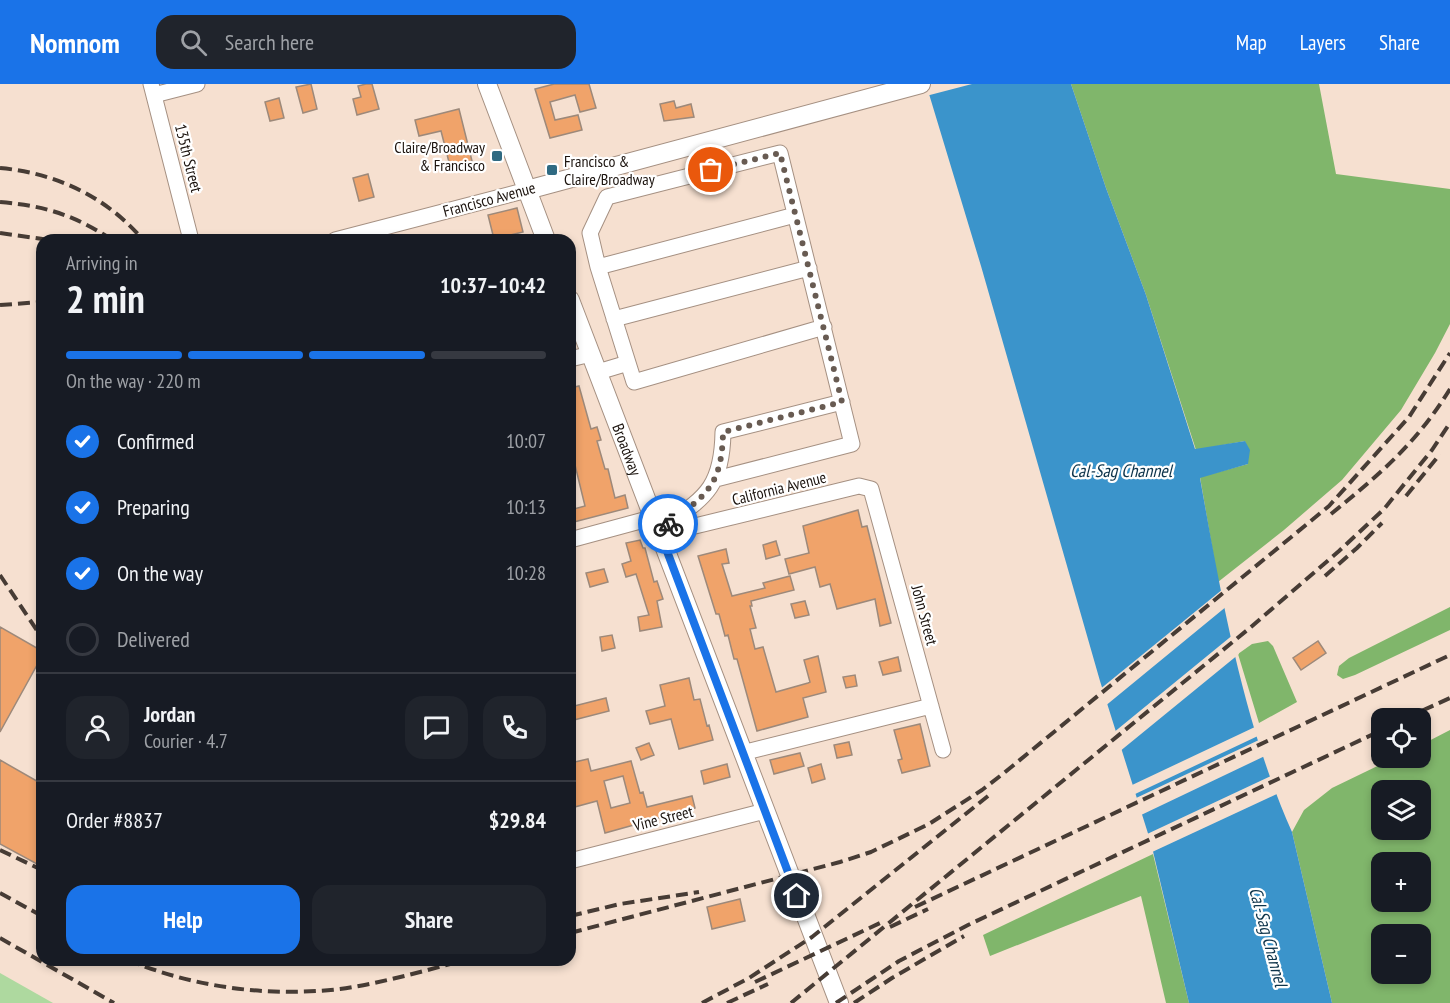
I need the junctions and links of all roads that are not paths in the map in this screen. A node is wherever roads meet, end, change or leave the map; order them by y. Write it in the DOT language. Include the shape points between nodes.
graph roads {
  1 [pos="197,84"];
  2 [pos="487,84"];
  3 [pos="921,84"];
  4 [pos="153,90"];
  5 [pos="527,190"];
  6 [pos="795,215"];
  7 [pos="189,234"];
  8 [pos="357,234"];
  9 [pos="544,234"];
  10 [pos="598,267"];
  11 [pos="809,268"];
  12 [pos="576,315"];
  13 [pos="614,319"];
  14 [pos="824,327"];
  15 [pos="591,354"];
  16 [pos="576,358"];
  17 [pos="628,363"];
  18 [pos="598,372"];
  19 [pos="842,402"];
  20 [pos="716,479"];
  21 [pos="871,489"];
  22 [pos="657,524"];
  23 [pos="576,539"];
  24 [pos="931,706"];
  25 [pos="943,750"];
  26 [pos="742,753"];
  27 [pos="765,812"];
  28 [pos="576,859"];
  29 [pos="839,1003"];
  1 -- 4 [label="street"];
  2 -- 5 [label="street"];
  3 -- 5 [label="street, Francisco Avenue"];
  4 -- 7 [label="street, 135th Street"];
  5 -- 8 [label="street, Francisco Avenue"];
  5 -- 9 [label="street"];
  6 -- 10 [label="street"];
  6 -- 10 [label="street" via="780,153 607,197 590,233"];
  6 -- 11 [label="street"];
  10 -- 13 [label="street"];
  11 -- 13 [label="street"];
  11 -- 14 [label="street"];
  12 -- 15 [label="street, Broadway"];
  13 -- 17 [label="street"];
  14 -- 17 [label="street" via="634,382"];
  14 -- 19 [label="street"];
  15 -- 16 [label="street"];
  15 -- 18 [label="street, Broadway"];
  17 -- 18 [label="street"];
  18 -- 22 [label="street, Broadway"];
  19 -- 20 [label="street" via="723,432"];
  19 -- 20 [label="street" via="852,444"];
  20 -- 22 [label="street" via="702,499"];
  21 -- 22 [label="street, California Avenue" via="858,486 694,526"];
  21 -- 24 [label="street, John Street"];
  22 -- 23 [label="street, California Avenue"];
  22 -- 26 [label="street, Broadway"];
  24 -- 25 [label="street, John Street"];
  24 -- 26 [label="street"];
  26 -- 27 [label="street, Broadway"];
  27 -- 28 [label="street, Vine Street"];
  27 -- 29 [label="street, Broadway"];
}
